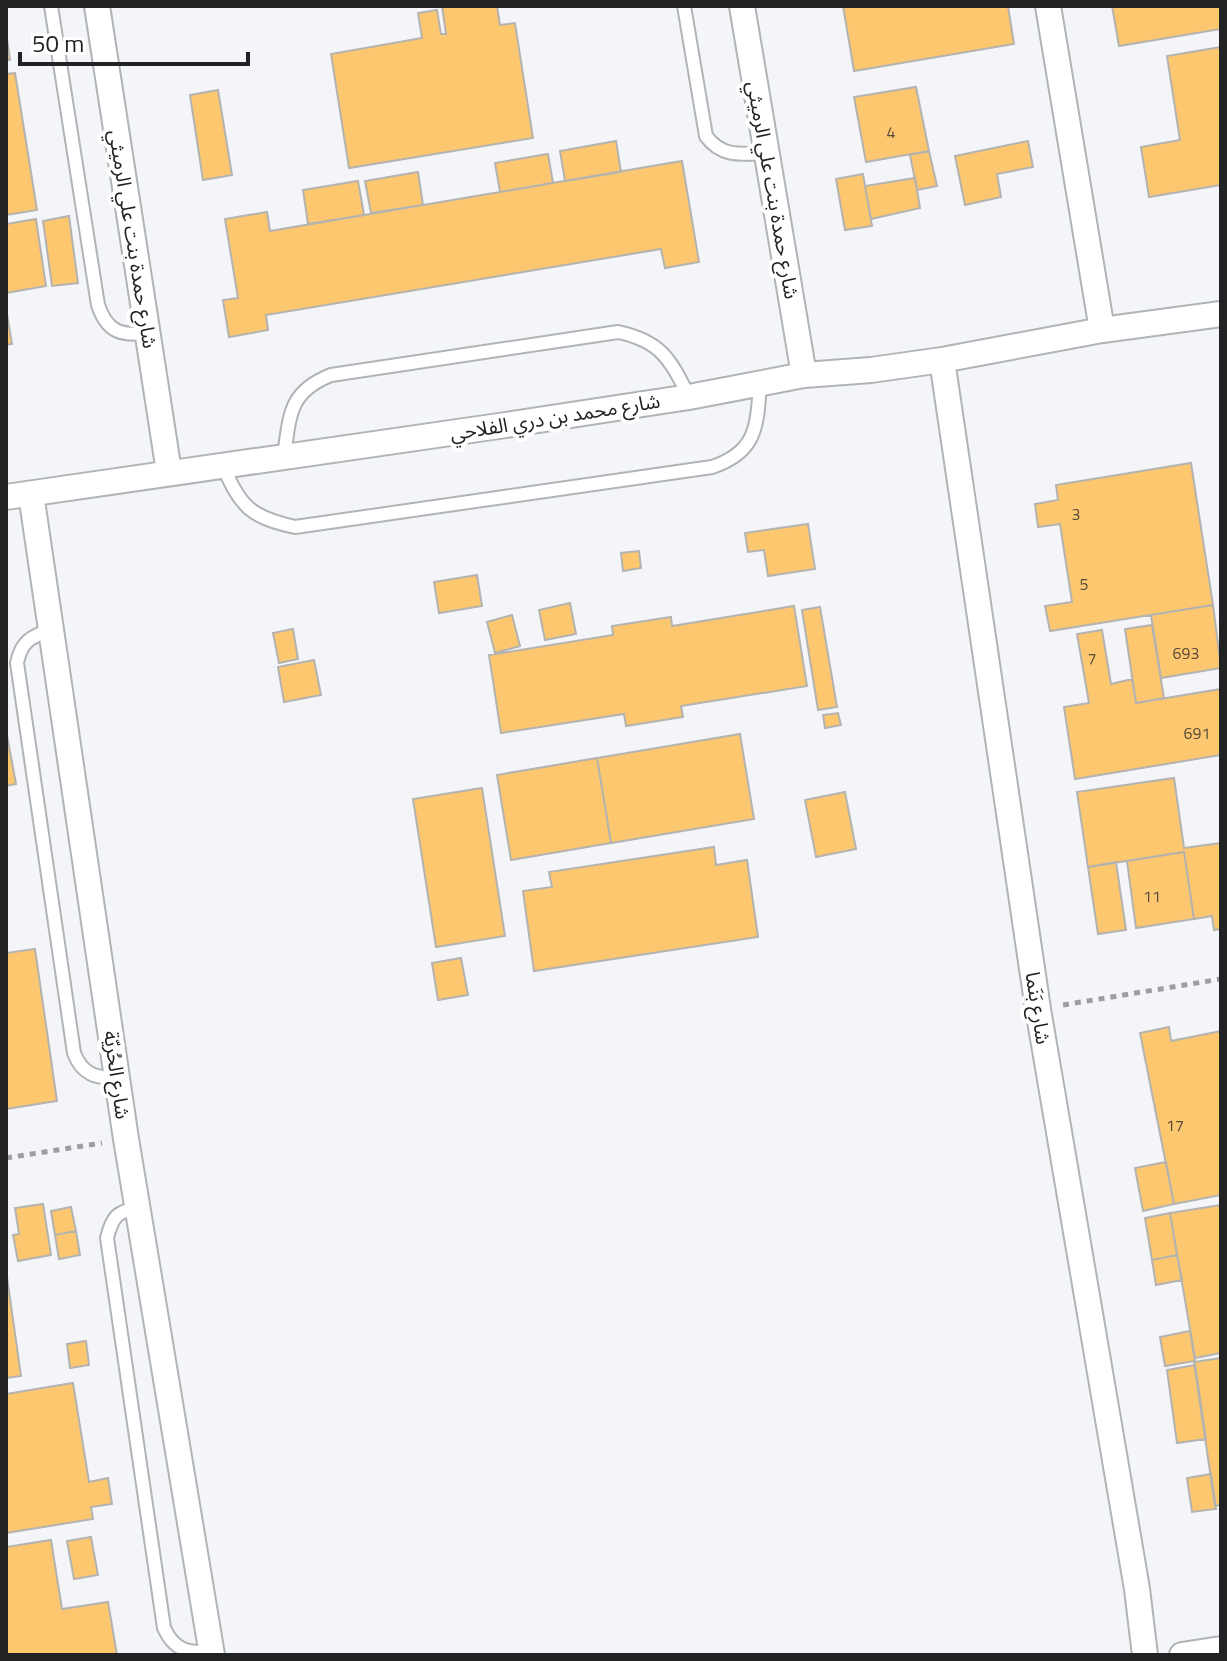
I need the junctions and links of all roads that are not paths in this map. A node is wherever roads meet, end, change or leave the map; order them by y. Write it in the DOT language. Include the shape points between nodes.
graph roads {
  1 [pos="51,6"];
  2 [pos="97,6"];
  3 [pos="684,6"];
  4 [pos="742,6"];
  5 [pos="1048,6"];
  6 [pos="767,153"];
  7 [pos="1221,314"];
  8 [pos="1102,330"];
  9 [pos="147,333"];
  10 [pos="942,360"];
  11 [pos="804,375"];
  12 [pos="760,384"];
  13 [pos="689,397"];
  14 [pos="284,456"];
  15 [pos="223,466"];
  16 [pos="169,472"];
  17 [pos="31,494"];
  18 [pos="6,497"];
  19 [pos="51,630"];
  20 [pos="117,1077"];
  21 [pos="138,1209"];
  22 [pos="1221,1649"];
  23 [pos="211,1653"];
  24 [pos="1145,1655"];
  25 [pos="1182,1655"];
  1 -- 9 [label="lane" via="98,305 115,330"];
  2 -- 9 [label="street, شارع حمدة بنت علي الرميثي"];
  3 -- 6 [label="lane" via="706,136 730,154"];
  4 -- 6 [label="street, شارع حمدة بنت علي الرميثي"];
  5 -- 8 [label="street"];
  6 -- 11 [label="street, شارع حمدة بنت علي الرميثي"];
  7 -- 8 [label="street, شارع محمد بن دري الفلاحي"];
  8 -- 10 [label="street, شارع محمد بن دري الفلاحي"];
  9 -- 16 [label="street, شارع حمدة بنت علي الرميثي"];
  10 -- 11 [label="street, شارع محمد بن دري الفلاحي"];
  10 -- 24 [label="street, شارع بَنَما" via="1038,1009"];
  11 -- 12 [label="street, شارع محمد بن دري الفلاحي"];
  12 -- 13 [label="street, شارع محمد بن دري الفلاحي"];
  12 -- 15 [label="lane" via="751,440 734,457 712,467 295,527 264,518 237,499"];
  13 -- 14 [label="street, شارع محمد بن دري الفلاحي"];
  13 -- 14 [label="lane" via="657,347 618,332 312,382 290,413"];
  14 -- 15 [label="street, شارع محمد بن دري الفلاحي"];
  15 -- 16 [label="street, شارع محمد بن دري الفلاحي"];
  16 -- 17 [label="street, شارع محمد بن دري الفلاحي"];
  17 -- 18 [label="street, شارع محمد بن دري الفلاحي"];
  17 -- 19 [label="street, شارع الحُريّة"];
  19 -- 20 [label="street, شارع الحُريّة"];
  19 -- 20 [label="lane" via="28,639 17,663 74,1053 94,1077"];
  20 -- 21 [label="street, شارع الحُريّة"];
  21 -- 23 [label="street, شارع الحُريّة"];
  21 -- 23 [label="lane" via="119,1214 107,1238 164,1628 176,1647"];
  22 -- 25 [label="street"];
}
